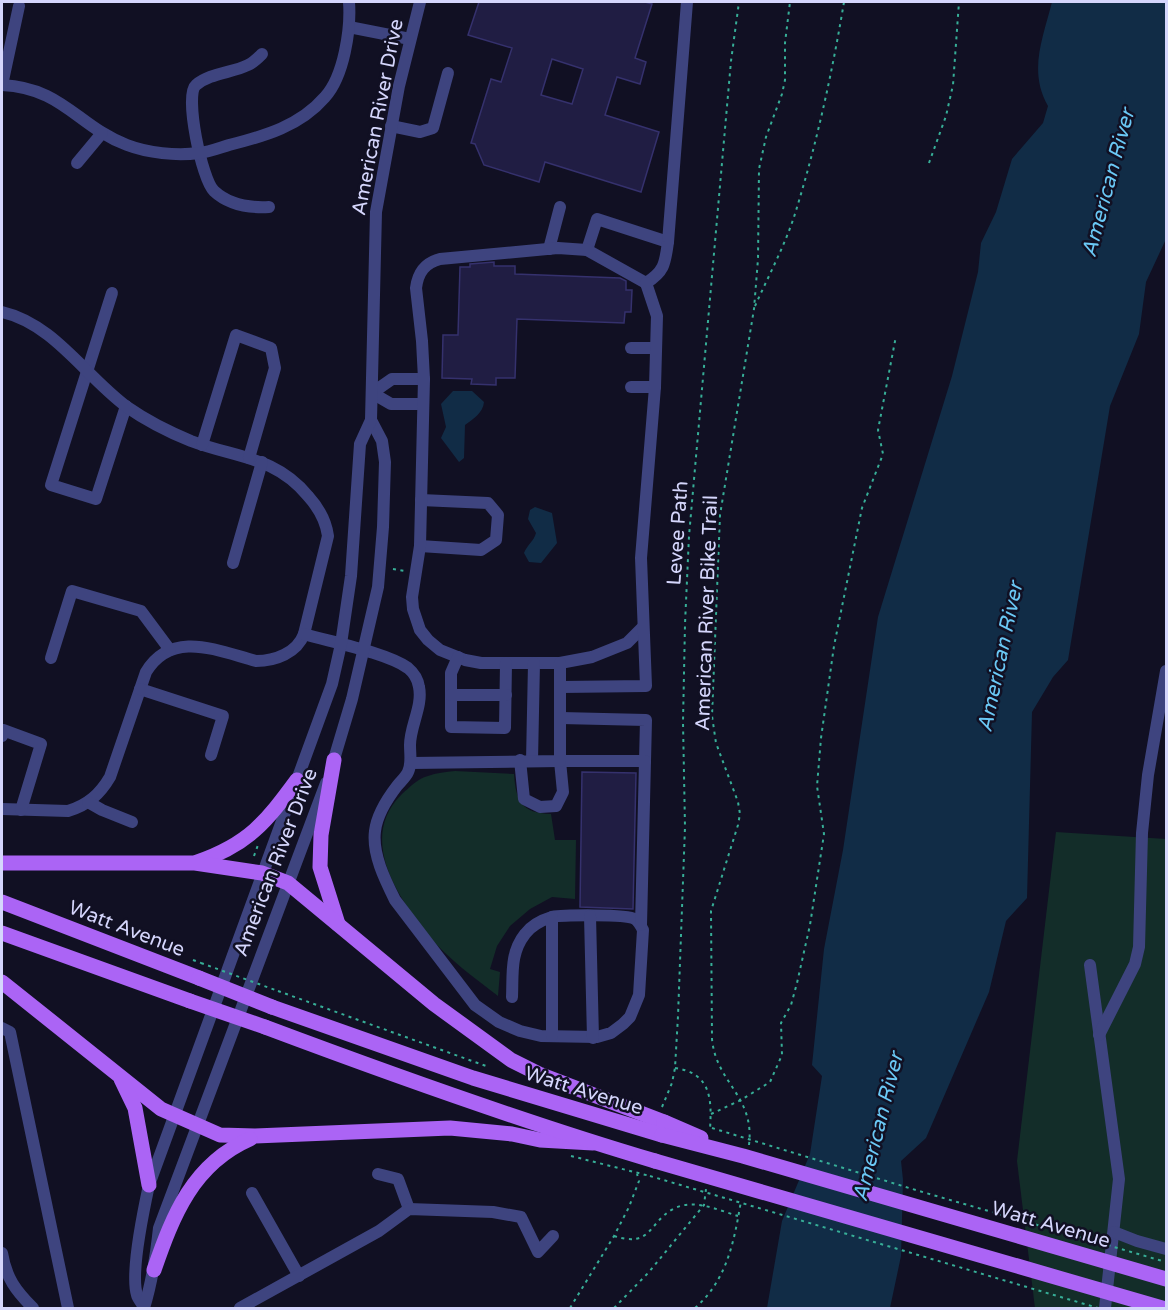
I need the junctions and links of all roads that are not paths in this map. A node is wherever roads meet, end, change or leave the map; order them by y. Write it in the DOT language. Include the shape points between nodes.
graph roads {
  1 [pos="350,2"];
  2 [pos="420,2"];
  3 [pos="687,2"];
  4 [pos="19,6"];
  5 [pos="349,27"];
  6 [pos="410,39"];
  7 [pos="262,54"];
  8 [pos="448,74"];
  9 [pos="2,85"];
  10 [pos="391,126"];
  11 [pos="102,133"];
  12 [pos="199,153"];
  13 [pos="77,163"];
  14 [pos="270,207"];
  15 [pos="560,207"];
  16 [pos="668,242"];
  17 [pos="549,249"];
  18 [pos="587,250"];
  19 [pos="646,283"];
  20 [pos="112,294"];
  21 [pos="2,312"];
  22 [pos="631,348"];
  23 [pos="656,348"];
  24 [pos="88,372"];
  25 [pos="423,379"];
  26 [pos="631,387"];
  27 [pos="655,387"];
  28 [pos="372,393"];
  29 [pos="423,405"];
  30 [pos="126,406"];
  31 [pos="371,420"];
  32 [pos="202,445"];
  33 [pos="249,458"];
  34 [pos="262,462"];
  35 [pos="421,500"];
  36 [pos="420,546"];
  37 [pos="233,563"];
  38 [pos="643,627"];
  39 [pos="304,634"];
  40 [pos="341,644"];
  41 [pos="170,650"];
  42 [pos="363,651"];
  43 [pos="458,657"];
  44 [pos="51,658"];
  45 [pos="506,663"];
  46 [pos="534,663"];
  47 [pos="560,663"];
  48 [pos="1167,670"];
  49 [pos="561,687"];
  50 [pos="140,689"];
  51 [pos="451,695"];
  52 [pos="506,695"];
  53 [pos="561,718"];
  54 [pos="2,736"];
  55 [pos="211,755"];
  56 [pos="334,760"];
  57 [pos="526,761"];
  58 [pos="560,761"];
  59 [pos="645,761"];
  60 [pos="411,762"];
  61 [pos="297,780"];
  62 [pos="88,802"];
  63 [pos="2,809"];
  64 [pos="21,810"];
  65 [pos="132,822"];
  66 [pos="2,863"];
  67 [pos="195,863"];
  68 [pos="262,873"];
  69 [pos="288,883"];
  70 [pos="2,902"];
  71 [pos="590,916"];
  72 [pos="552,917"];
  73 [pos="338,924"];
  74 [pos="641,925"];
  75 [pos="2,933"];
  76 [pos="1090,965"];
  77 [pos="2,982"];
  78 [pos="512,996"];
  79 [pos="6,1030"];
  80 [pos="1099,1035"];
  81 [pos="552,1036"];
  82 [pos="593,1038"];
  83 [pos="120,1077"];
  84 [pos="175,1114"];
  85 [pos="661,1123"];
  86 [pos="198,1127"];
  87 [pos="255,1136"];
  88 [pos="593,1143"];
  89 [pos="378,1174"];
  90 [pos="149,1185"];
  91 [pos="252,1193"];
  92 [pos="409,1209"];
  93 [pos="1114,1232"];
  94 [pos="529,1234"];
  95 [pos="1167,1249"];
  96 [pos="2,1253"];
  97 [pos="154,1270"];
  98 [pos="299,1276"];
  99 [pos="1167,1279"];
  100 [pos="33,1308"];
  101 [pos="68,1308"];
  102 [pos="144,1308"];
  103 [pos="240,1308"];
  104 [pos="1105,1308"];
  105 [pos="1162,1308"];
  1 -- 5 [label="street"];
  2 -- 6 [label="street, American River Drive"];
  3 -- 16 [label="street"];
  4 -- 9 [label="street"];
  5 -- 6 [label="street"];
  5 -- 12 [label="street" via="339,70 327,95 312,110 294,124 272,133"];
  6 -- 10 [label="street, American River Drive"];
  7 -- 12 [label="street" via="250,65 195,86 191,95"];
  8 -- 10 [label="street" via="433,128 420,132"];
  9 -- 11 [label="street" via="49,96"];
  10 -- 28 [label="street, American River Drive" via="376,212"];
  11 -- 12 [label="street" via="146,151"];
  11 -- 13 [label="street"];
  12 -- 14 [label="street" via="212,190 228,201 252,208"];
  15 -- 17 [label="street"];
  16 -- 18 [label="street" via="597,219"];
  16 -- 19 [label="street" via="665,263 658,276"];
  17 -- 18 [label="street"];
  17 -- 25 [label="street" via="440,259 425,266 416,288"];
  18 -- 19 [label="street"];
  19 -- 23 [label="street" via="657,316"];
  20 -- 24 [label="street"];
  21 -- 24 [label="street" via="20,317 43,331"];
  22 -- 23 [label="street"];
  23 -- 27 [label="street"];
  24 -- 30 [label="street"];
  24 -- 30 [label="street" via="51,485 96,500"];
  25 -- 28 [label="street" via="392,379"];
  25 -- 29 [label="street"];
  26 -- 27 [label="street"];
  27 -- 38 [label="street" via="641,558"];
  28 -- 29 [label="street" via="391,404"];
  28 -- 31 [label="street, American River Drive"];
  29 -- 35 [label="street"];
  30 -- 32 [label="street" via="159,427"];
  31 -- 40 [label="street, American River Drive" via="360,444 351,576"];
  31 -- 42 [label="street, American River Drive" via="382,441 385,462 383,527 378,587"];
  32 -- 33 [label="street"];
  32 -- 33 [label="street" via="236,335 271,348 275,368"];
  33 -- 34 [label="street"];
  34 -- 37 [label="street"];
  34 -- 39 [label="street" via="300,485 317,507 327,531"];
  35 -- 36 [label="street"];
  35 -- 36 [label="street" via="488,502 498,515 496,540 481,550"];
  36 -- 43 [label="street" via="412,597 420,630 440,650"];
  38 -- 47 [label="street" via="627,643 592,657"];
  38 -- 49 [label="street" via="646,686"];
  39 -- 40 [label="street"];
  39 -- 41 [label="street" via="295,650 265,661 201,647"];
  40 -- 42 [label="street"];
  40 -- 61 [label="street, American River Drive" via="332,684"];
  41 -- 44 [label="street" via="141,611 72,591"];
  41 -- 50 [label="street" via="150,666"];
  42 -- 56 [label="street, American River Drive"];
  42 -- 60 [label="street" via="409,669 419,685"];
  43 -- 45 [label="street" via="481,663"];
  43 -- 51 [label="street" via="451,673"];
  45 -- 46 [label="street"];
  45 -- 52 [label="street"];
  46 -- 47 [label="street"];
  46 -- 57 [label="street"];
  47 -- 49 [label="street"];
  48 -- 80 [label="street" via="1142,833 1139,947 1135,964"];
  49 -- 53 [label="street"];
  50 -- 55 [label="street" via="223,716"];
  50 -- 62 [label="street" via="110,777"];
  51 -- 52 [label="street"];
  51 -- 52 [label="street" via="451,727 505,728"];
  53 -- 58 [label="street"];
  53 -- 59 [label="street" via="646,720"];
  54 -- 64 [label="street" via="3,730 41,744"];
  56 -- 69 [label="street, American River Drive"];
  56 -- 73 [label="main road" via="321,835 320,867"];
  57 -- 58 [label="street"];
  57 -- 58 [label="street" via="524,798 540,807 556,806 563,792"];
  57 -- 60 [label="street"];
  58 -- 59 [label="street"];
  59 -- 74 [label="street"];
  60 -- 81 [label="street" via="408,774 387,799 375,832 376,852 395,900 476,1005 520,1031"];
  61 -- 67 [label="main road" via="253,832 234,847"];
  61 -- 68 [label="street, American River Drive"];
  62 -- 64 [label="street" via="68,811"];
  62 -- 65 [label="street"];
  63 -- 64 [label="street"];
  66 -- 67 [label="main road"];
  67 -- 68 [label="main road"];
  68 -- 69 [label="main road"];
  68 -- 84 [label="street, American River Drive"];
  69 -- 73 [label="main road"];
  69 -- 86 [label="street, American River Drive"];
  70 -- 85 [label="main road, Watt Avenue, bridge" via="200,970 272,1006 473,1078"];
  71 -- 72 [label="street"];
  71 -- 74 [label="street" via="628,917"];
  71 -- 82 [label="street"];
  72 -- 78 [label="street" via="537,924 518,944 513,957"];
  72 -- 81 [label="street"];
  73 -- 85 [label="main road" via="434,1004 512,1060"];
  74 -- 82 [label="street" via="637,1004 623,1024"];
  75 -- 88 [label="main road, bridge"];
  76 -- 80 [label="street"];
  77 -- 83 [label="main road"];
  79 -- 101 [label="street"];
  80 -- 93 [label="street" via="1119,1179"];
  81 -- 82 [label="street"];
  83 -- 84 [label="main road" via="161,1109"];
  83 -- 90 [label="main road" via="135,1108"];
  84 -- 86 [label="main road"];
  84 -- 90 [label="street, American River Drive"];
  85 -- 99 [label="main road, Watt Avenue, bridge" via="745,1155"];
  86 -- 87 [label="main road" via="220,1135"];
  86 -- 97 [label="street, American River Drive" via="159,1228"];
  87 -- 88 [label="main road" via="450,1128"];
  87 -- 97 [label="main road" via="212,1162 195,1181 168,1231"];
  88 -- 105 [label="main road, bridge"];
  89 -- 92 [label="street" via="398,1179"];
  90 -- 102 [label="street, American River Drive" via="140,1227 136,1284"];
  91 -- 98 [label="street"];
  92 -- 94 [label="street" via="521,1217"];
  92 -- 98 [label="street" via="379,1231"];
  93 -- 95 [label="street"];
  93 -- 104 [label="street"];
  96 -- 100 [label="street" via="14,1289"];
  97 -- 102 [label="street, American River Drive"];
  98 -- 103 [label="street"];
}
